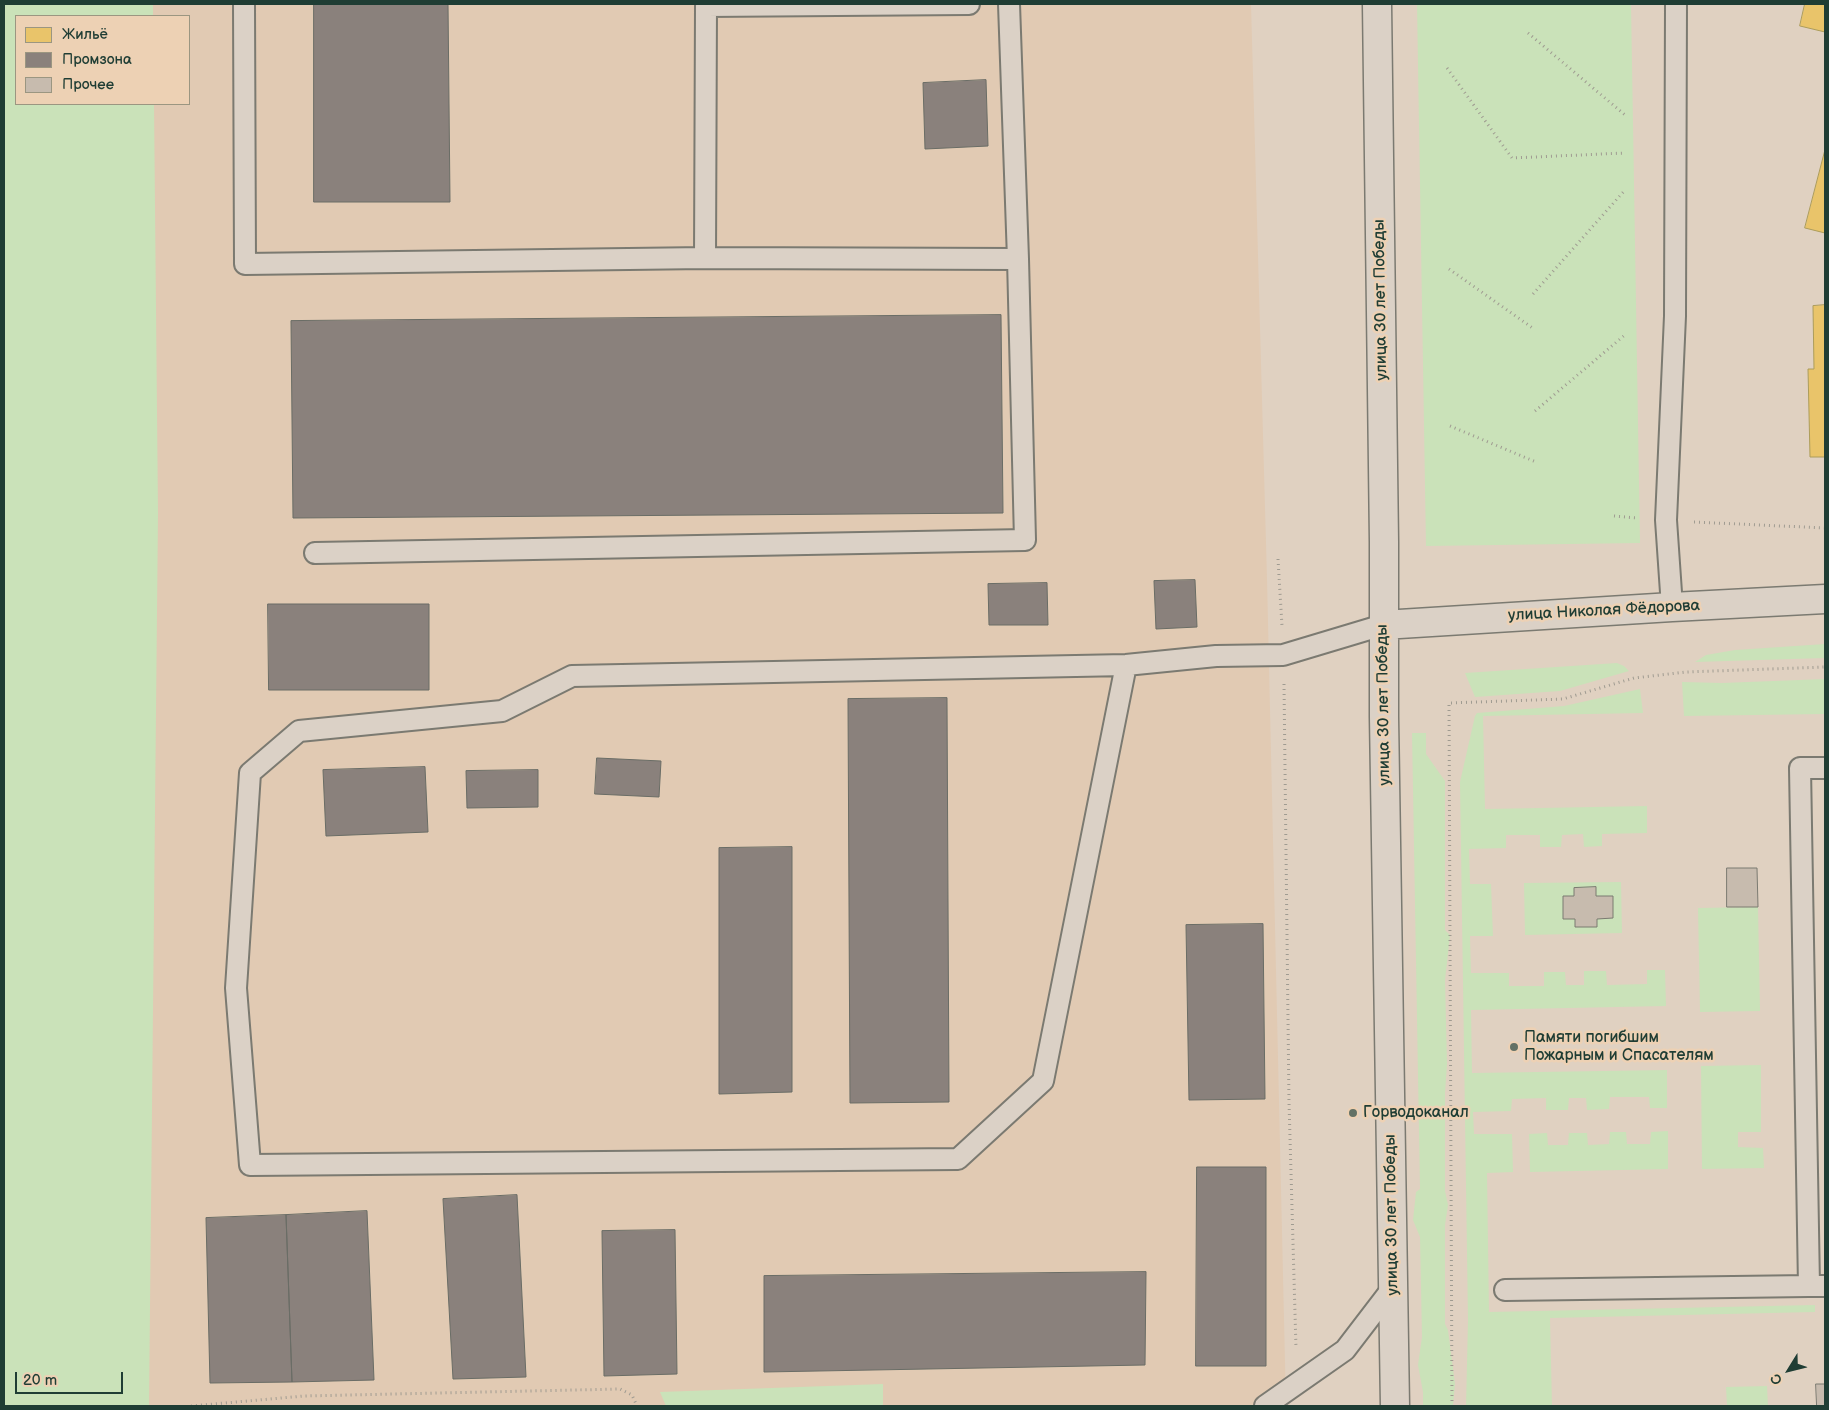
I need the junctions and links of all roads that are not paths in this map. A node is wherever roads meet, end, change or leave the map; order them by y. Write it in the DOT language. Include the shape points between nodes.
graph roads {
  1 [pos="244,4"];
  2 [pos="969,4"];
  3 [pos="1009,4"];
  4 [pos="1377,4"];
  5 [pos="1676,4"];
  6 [pos="705,258"];
  7 [pos="1018,259"];
  8 [pos="315,553"];
  9 [pos="1825,599"];
  10 [pos="1672,607"];
  11 [pos="1383,625"];
  12 [pos="1126,665"];
  13 [pos="1825,768"];
  14 [pos="1394,1286"];
  15 [pos="1817,1286"];
  16 [pos="1505,1290"];
  17 [pos="1265,1406"];
  18 [pos="1395,1406"];
  1 -- 6 [label="lane" via="245,264"];
  2 -- 6 [label="lane" via="706,6"];
  3 -- 7 [label="lane"];
  4 -- 11 [label="street, улица 30 лет Победы"];
  5 -- 10 [label="lane" via="1674,316 1666,520"];
  6 -- 7 [label="lane"];
  7 -- 8 [label="lane" via="1025,540"];
  9 -- 10 [label="street, улица Николая Фёдорова"];
  10 -- 11 [label="street, улица Николая Фёдорова"];
  11 -- 12 [label="lane" via="1283,654 1216,656"];
  11 -- 14 [label="street, улица 30 лет Победы"];
  12 -- 12 [label="lane" via="572,676 502,711 299,730 250,773 236,988 250,1165 958,1159 1043,1081"];
  13 -- 15 [label="lane" via="1800,768"];
  14 -- 17 [label="lane" via="1345,1350"];
  14 -- 18 [label="street, улица 30 лет Победы"];
  15 -- 16 [label="lane"];
}
